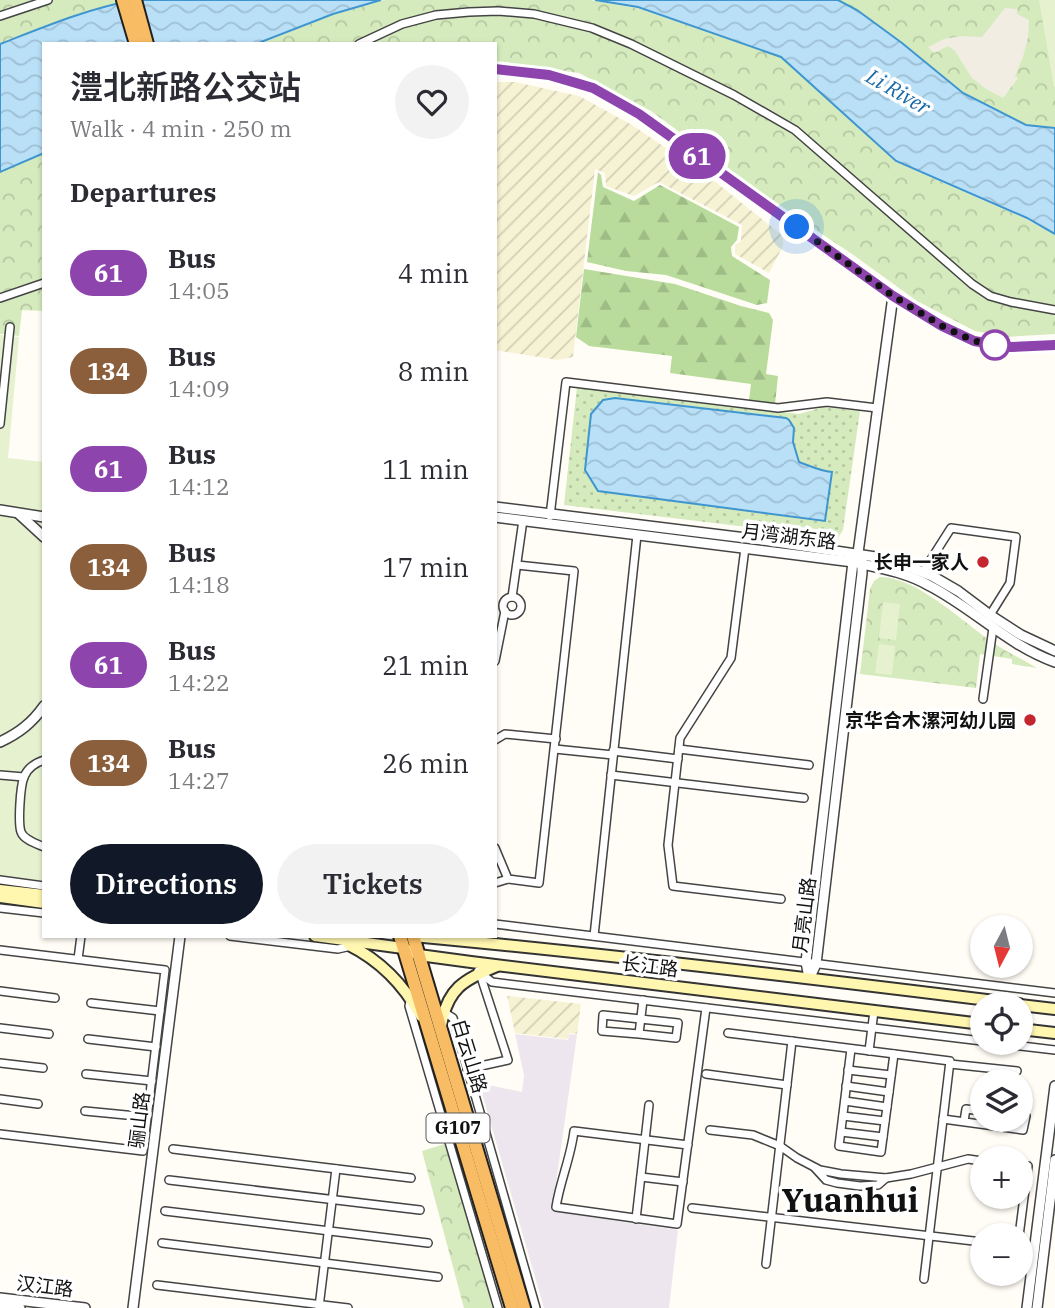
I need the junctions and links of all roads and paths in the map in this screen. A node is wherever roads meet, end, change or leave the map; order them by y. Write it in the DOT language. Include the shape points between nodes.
graph roads {
  1 [pos="48,0"];
  2 [pos="123,0"];
  3 [pos="135,0"];
  4 [pos="0,16"];
  5 [pos="135,42"];
  6 [pos="147,42"];
  7 [pos="363,42"];
  8 [pos="497,69"];
  9 [pos="42,284"];
  10 [pos="893,296"];
  11 [pos="0,298"];
  12 [pos="1055,310"];
  13 [pos="10,327"];
  14 [pos="1055,345"];
  15 [pos="3,373"];
  16 [pos="877,408"];
  17 [pos="0,424"];
  18 [pos="497,507"];
  19 [pos="0,508"];
  20 [pos="17,513"];
  21 [pos="42,515"];
  22 [pos="42,515"];
  23 [pos="497,517"];
  24 [pos="550,518"];
  25 [pos="523,520"];
  26 [pos="42,535"];
  27 [pos="637,535"];
  28 [pos="744,548"];
  29 [pos="858,560"];
  30 [pos="517,565"];
  31 [pos="923,572"];
  32 [pos="512,597"];
  33 [pos="505,611"];
  34 [pos="990,615"];
  35 [pos="993,628"];
  36 [pos="497,651"];
  37 [pos="1055,651"];
  38 [pos="1055,662"];
  39 [pos="983,699"];
  40 [pos="42,709"];
  41 [pos="497,739"];
  42 [pos="556,740"];
  43 [pos="0,741"];
  44 [pos="555,749"];
  45 [pos="679,749"];
  46 [pos="613,753"];
  47 [pos="678,759"];
  48 [pos="42,761"];
  49 [pos="809,765"];
  50 [pos="0,775"];
  51 [pos="611,775"];
  52 [pos="24,777"];
  53 [pos="675,782"];
  54 [pos="804,798"];
  55 [pos="42,846"];
  56 [pos="497,853"];
  57 [pos="508,879"];
  58 [pos="0,880"];
  59 [pos="497,882"];
  60 [pos="42,886"];
  61 [pos="0,890"];
  62 [pos="42,895"];
  63 [pos="0,897"];
  64 [pos="781,899"];
  65 [pos="42,902"];
  66 [pos="0,908"];
  67 [pos="42,913"];
  68 [pos="497,924"];
  69 [pos="594,936"];
  70 [pos="81,938"];
  71 [pos="180,938"];
  72 [pos="247,938"];
  73 [pos="325,938"];
  74 [pos="414,938"];
  75 [pos="459,939"];
  76 [pos="491,940"];
  77 [pos="401,942"];
  78 [pos="350,943"];
  79 [pos="0,950"];
  80 [pos="419,955"];
  81 [pos="78,959"];
  82 [pos="471,962"];
  83 [pos="811,963"];
  84 [pos="500,965"];
  85 [pos="480,973"];
  86 [pos="809,978"];
  87 [pos="0,991"];
  88 [pos="413,992"];
  89 [pos="1055,993"];
  90 [pos="55,998"];
  91 [pos="970,999"];
  92 [pos="643,1000"];
  93 [pos="91,1003"];
  94 [pos="1033,1006"];
  95 [pos="706,1008"];
  96 [pos="439,1009"];
  97 [pos="1055,1009"];
  98 [pos="160,1011"];
  99 [pos="874,1012"];
  100 [pos="641,1019"];
  101 [pos="970,1023"];
  102 [pos="0,1028"];
  103 [pos="434,1028"];
  104 [pos="872,1028"];
  105 [pos="1033,1030"];
  106 [pos="728,1033"];
  107 [pos="1055,1033"];
  108 [pos="49,1034"];
  109 [pos="639,1034"];
  110 [pos="88,1039"];
  111 [pos="970,1040"];
  112 [pos="792,1041"];
  113 [pos="156,1047"];
  114 [pos="1033,1047"];
  115 [pos="851,1049"];
  116 [pos="1055,1050"];
  117 [pos="869,1051"];
  118 [pos="894,1054"];
  119 [pos="0,1063"];
  120 [pos="950,1064"];
  121 [pos="43,1068"];
  122 [pos="467,1069"];
  123 [pos="998,1069"];
  124 [pos="848,1070"];
  125 [pos="86,1074"];
  126 [pos="706,1074"];
  127 [pos="891,1075"];
  128 [pos="152,1081"];
  129 [pos="787,1085"];
  130 [pos="846,1086"];
  131 [pos="1055,1086"];
  132 [pos="889,1092"];
  133 [pos="0,1099"];
  134 [pos="845,1101"];
  135 [pos="38,1104"];
  136 [pos="649,1105"];
  137 [pos="887,1107"];
  138 [pos="970,1110"];
  139 [pos="85,1111"];
  140 [pos="843,1116"];
  141 [pos="147,1117"];
  142 [pos="943,1119"];
  143 [pos="885,1121"];
  144 [pos="964,1121"];
  145 [pos="970,1122"];
  146 [pos="710,1130"];
  147 [pos="841,1132"];
  148 [pos="0,1134"];
  149 [pos="883,1137"];
  150 [pos="645,1140"];
  151 [pos="688,1145"];
  152 [pos="780,1146"];
  153 [pos="173,1149"];
  154 [pos="970,1159"];
  155 [pos="1055,1160"];
  156 [pos="937,1168"];
  157 [pos="335,1169"];
  158 [pos="641,1177"];
  159 [pos="411,1178"];
  160 [pos="169,1180"];
  161 [pos="683,1182"];
  162 [pos="332,1200"];
  163 [pos="692,1208"];
  164 [pos="421,1210"];
  165 [pos="165,1211"];
  166 [pos="771,1216"];
  167 [pos="636,1219"];
  168 [pos="328,1231"];
  169 [pos="928,1235"];
  170 [pos="970,1240"];
  171 [pos="162,1243"];
  172 [pos="428,1243"];
  173 [pos="324,1264"];
  174 [pos="766,1264"];
  175 [pos="438,1278"];
  176 [pos="924,1279"];
  177 [pos="158,1285"];
  178 [pos="0,1298"];
  179 [pos="0,1306"];
  180 [pos="319,1306"];
  181 [pos="20,1308"];
  182 [pos="85,1308"];
  183 [pos="133,1308"];
  184 [pos="348,1308"];
  185 [pos="498,1308"];
  186 [pos="512,1308"];
  187 [pos="524,1308"];
  188 [pos="536,1308"];
  189 [pos="1027,1308"];
  190 [pos="1037,1308"];
  1 -- 4 [label="street"];
  2 -- 5 [label="highway"];
  3 -- 6 [label="highway"];
  7 -- 12 [label="street" via="402,24 458,13 534,14 592,28 734,95 795,130 990,296"];
  8 -- 10 [label="street" via="549,75 593,88 639,114"];
  9 -- 11 [label="street"];
  10 -- 14 [label="street" via="974,341 1011,347"];
  10 -- 16 [label="street, 月亮山路"];
  13 -- 15 [label="street"];
  15 -- 17 [label="street"];
  16 -- 24 [label="street" via="827,402 778,408 566,382"];
  16 -- 29 [label="street, 月亮山路"];
  18 -- 24 [label="street, 月湾湖东路"];
  19 -- 20 [label="street"];
  19 -- 21 [label="street"];
  20 -- 22 [label="street"];
  20 -- 26 [label="street"];
  23 -- 25 [label="street, 月湾湖东路"];
  24 -- 25 [label="street, 月湾湖东路"];
  24 -- 27 [label="street, 月湾湖东路"];
  24 -- 29 [label="street, 月湾湖东路"];
  25 -- 30 [label="street"];
  27 -- 28 [label="street, 月湾湖东路"];
  27 -- 46 [label="street"];
  28 -- 29 [label="street, 月湾湖东路"];
  28 -- 45 [label="street" via="731,658 680,738"];
  29 -- 31 [label="street, 月湾湖东路" via="889,559"];
  29 -- 35 [label="street, 月湾湖东路" via="930,585"];
  29 -- 83 [label="street, 月亮山路"];
  30 -- 32 [label="street"];
  30 -- 42 [label="street" via="574,571"];
  31 -- 34 [label="street, 月湾湖东路"];
  31 -- 34 [label="street" via="951,528 1016,537 1010,583"];
  32 -- 33 [label="street" via="505,601"];
  32 -- 33 [label="street" via="520,610 513,615"];
  33 -- 36 [label="street"];
  34 -- 37 [label="street, 月湾湖东路"];
  35 -- 38 [label="street, 月湾湖东路"];
  35 -- 39 [label="street"];
  40 -- 43 [label="street" via="20,732"];
  41 -- 42 [label="street" via="505,734"];
  42 -- 44 [label="street"];
  44 -- 46 [label="street"];
  44 -- 57 [label="street" via="539,883"];
  45 -- 47 [label="street"];
  45 -- 49 [label="street"];
  46 -- 47 [label="street"];
  46 -- 51 [label="street"];
  47 -- 53 [label="street"];
  48 -- 52 [label="street"];
  50 -- 52 [label="street"];
  51 -- 53 [label="street"];
  51 -- 69 [label="street"];
  52 -- 55 [label="street" via="21,833"];
  53 -- 54 [label="street"];
  53 -- 64 [label="street" via="668,845 673,886"];
  56 -- 57 [label="street"];
  57 -- 59 [label="street"];
  58 -- 60 [label="street"];
  61 -- 62 [label="main road"];
  63 -- 65 [label="main road"];
  66 -- 67 [label="street"];
  68 -- 69 [label="street"];
  69 -- 83 [label="street"];
  70 -- 81 [label="street"];
  71 -- 183 [label="street, 骊山路"];
  72 -- 78 [label="street" via="338,949"];
  73 -- 78 [label="main road, 长江路"];
  74 -- 80 [label="highway, 白云山路 / G107"];
  75 -- 76 [label="main road, 长江路"];
  76 -- 86 [label="main road, 长江路"];
  77 -- 78 [label="main road, 长江路"];
  77 -- 80 [label="main road, 长江路"];
  77 -- 88 [label="highway, 白云山路 / G107"];
  78 -- 88 [label="main road"];
  79 -- 81 [label="street"];
  80 -- 82 [label="main road, 长江路"];
  80 -- 96 [label="highway, 白云山路 / G107"];
  81 -- 98 [label="street" via="165,970"];
  82 -- 84 [label="main road, 长江路"];
  82 -- 85 [label="street"];
  83 -- 86 [label="street, 月亮山路"];
  83 -- 89 [label="street"];
  84 -- 85 [label="main road"];
  84 -- 99 [label="main road, 长江路"];
  85 -- 92 [label="street" via="492,982"];
  85 -- 96 [label="main road" via="458,986"];
  85 -- 122 [label="street" via="508,1060"];
  86 -- 91 [label="main road, 长江路"];
  87 -- 90 [label="street"];
  88 -- 103 [label="highway, 白云山路 / G107"];
  88 -- 185 [label="street" via="409,1006"];
  92 -- 95 [label="street"];
  92 -- 100 [label="street"];
  93 -- 98 [label="street"];
  94 -- 97 [label="main road, 长江路"];
  95 -- 104 [label="street"];
  95 -- 151 [label="street"];
  96 -- 103 [label="highway, 白云山路 / G107"];
  96 -- 122 [label="street" via="453,1018"];
  98 -- 113 [label="street"];
  99 -- 101 [label="main road, 长江路"];
  99 -- 104 [label="street"];
  100 -- 109 [label="street"];
  100 -- 109 [label="street" via="678,1023 676,1038"];
  100 -- 109 [label="street" via="603,1015 601,1031"];
  102 -- 108 [label="street"];
  103 -- 186 [label="highway, 白云山路 / G107"];
  103 -- 187 [label="highway, 白云山路 / G107"];
  104 -- 111 [label="street"];
  104 -- 117 [label="street"];
  105 -- 107 [label="main road"];
  106 -- 112 [label="street"];
  110 -- 113 [label="street"];
  112 -- 115 [label="street"];
  112 -- 129 [label="street"];
  113 -- 128 [label="street"];
  114 -- 116 [label="street"];
  115 -- 117 [label="street"];
  115 -- 124 [label="street"];
  117 -- 118 [label="street"];
  118 -- 120 [label="street"];
  118 -- 127 [label="street"];
  119 -- 121 [label="street"];
  120 -- 123 [label="street"];
  120 -- 142 [label="street"];
  122 -- 188 [label="street"];
  124 -- 127 [label="street"];
  124 -- 130 [label="street"];
  125 -- 128 [label="street"];
  126 -- 129 [label="street"];
  127 -- 132 [label="street"];
  128 -- 141 [label="street"];
  129 -- 152 [label="street"];
  130 -- 132 [label="street"];
  130 -- 134 [label="street"];
  131 -- 189 [label="street"];
  132 -- 137 [label="street"];
  133 -- 135 [label="street"];
  134 -- 137 [label="street"];
  134 -- 140 [label="street"];
  136 -- 150 [label="street"];
  137 -- 143 [label="street"];
  138 -- 144 [label="street" via="966,1109"];
  139 -- 141 [label="street"];
  140 -- 143 [label="street"];
  140 -- 147 [label="street"];
  141 -- 148 [label="street" via="143,1151"];
  142 -- 144 [label="street"];
  142 -- 156 [label="street"];
  143 -- 149 [label="street"];
  144 -- 145 [label="street"];
  146 -- 152 [label="street" via="753,1135"];
  147 -- 149 [label="street"];
  147 -- 149 [label="street" via="839,1146 881,1152"];
  150 -- 151 [label="street"];
  150 -- 158 [label="street"];
  150 -- 167 [label="street" via="574,1131 556,1207"];
  151 -- 161 [label="street"];
  152 -- 156 [label="street" via="820,1170 841,1174 886,1178"];
  152 -- 166 [label="street"];
  153 -- 157 [label="street"];
  154 -- 156 [label="street"];
  155 -- 190 [label="street"];
  156 -- 169 [label="street"];
  157 -- 159 [label="street"];
  157 -- 162 [label="street"];
  158 -- 161 [label="street"];
  158 -- 167 [label="street"];
  160 -- 162 [label="street"];
  161 -- 167 [label="street" via="677,1224"];
  162 -- 164 [label="street"];
  162 -- 168 [label="street"];
  163 -- 166 [label="street"];
  165 -- 168 [label="street"];
  166 -- 169 [label="street"];
  166 -- 174 [label="street"];
  168 -- 172 [label="street"];
  168 -- 173 [label="street"];
  169 -- 170 [label="street"];
  169 -- 176 [label="street"];
  171 -- 173 [label="street"];
  173 -- 175 [label="street"];
  173 -- 180 [label="street"];
  177 -- 180 [label="street"];
  178 -- 182 [label="street, 汉江路"];
  179 -- 181 [label="street, 汉江路"];
  180 -- 184 [label="street"];
}
